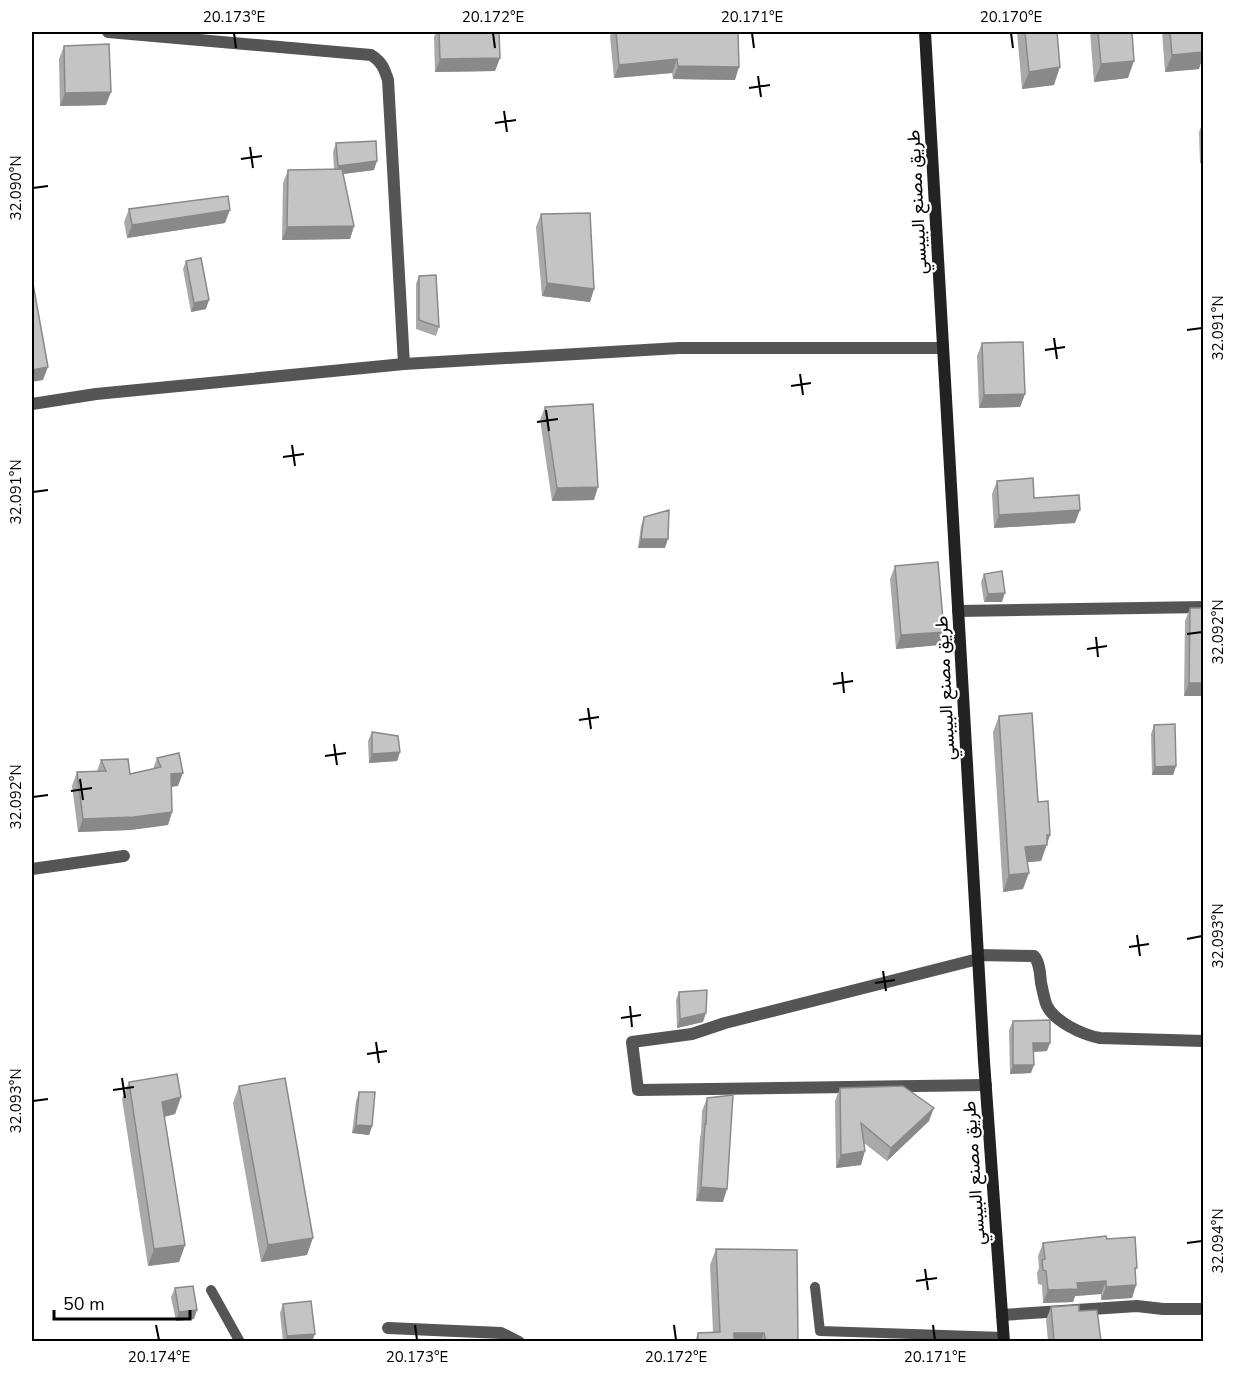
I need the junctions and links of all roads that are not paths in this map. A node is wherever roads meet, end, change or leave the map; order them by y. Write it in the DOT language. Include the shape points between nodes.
graph roads {
  1 [pos="108,32"];
  2 [pos="925,32"];
  3 [pos="129,33"];
  4 [pos="943,348"];
  5 [pos="404,364"];
  6 [pos="32,404"];
  7 [pos="1203,607"];
  8 [pos="958,612"];
  9 [pos="124,856"];
  10 [pos="32,868"];
  11 [pos="978,957"];
  12 [pos="1203,1041"];
  13 [pos="986,1084"];
  14 [pos="815,1287"];
  15 [pos="211,1290"];
  16 [pos="1203,1309"];
  17 [pos="1002,1315"];
  18 [pos="388,1328"];
  19 [pos="1004,1339"];
  20 [pos="240,1341"];
  21 [pos="519,1341"];
  1 -- 3 [label="street"];
  2 -- 4 [label="main road, طريق مصنع البيبسي"];
  3 -- 5 [label="street" via="370,55 379,60 388,80"];
  4 -- 5 [label="street" via="679,348"];
  4 -- 8 [label="main road, طريق مصنع البيبسي"];
  5 -- 6 [label="street" via="96,394"];
  7 -- 8 [label="street"];
  8 -- 11 [label="main road, طريق مصنع البيبسي"];
  9 -- 10 [label="street"];
  11 -- 12 [label="street" via="1034,956 1048,1008 1085,1035"];
  11 -- 13 [label="main road, طريق مصنع البيبسي"];
  11 -- 13 [label="street" via="692,1034 632,1042 638,1090"];
  13 -- 17 [label="main road, طريق مصنع البيبسي"];
  14 -- 19 [label="lane" via="820,1331"];
  15 -- 20 [label="lane"];
  16 -- 17 [label="street" via="1137,1305"];
  17 -- 19 [label="main road, طريق مصنع البيبسي"];
  18 -- 21 [label="street" via="501,1332"];
}
